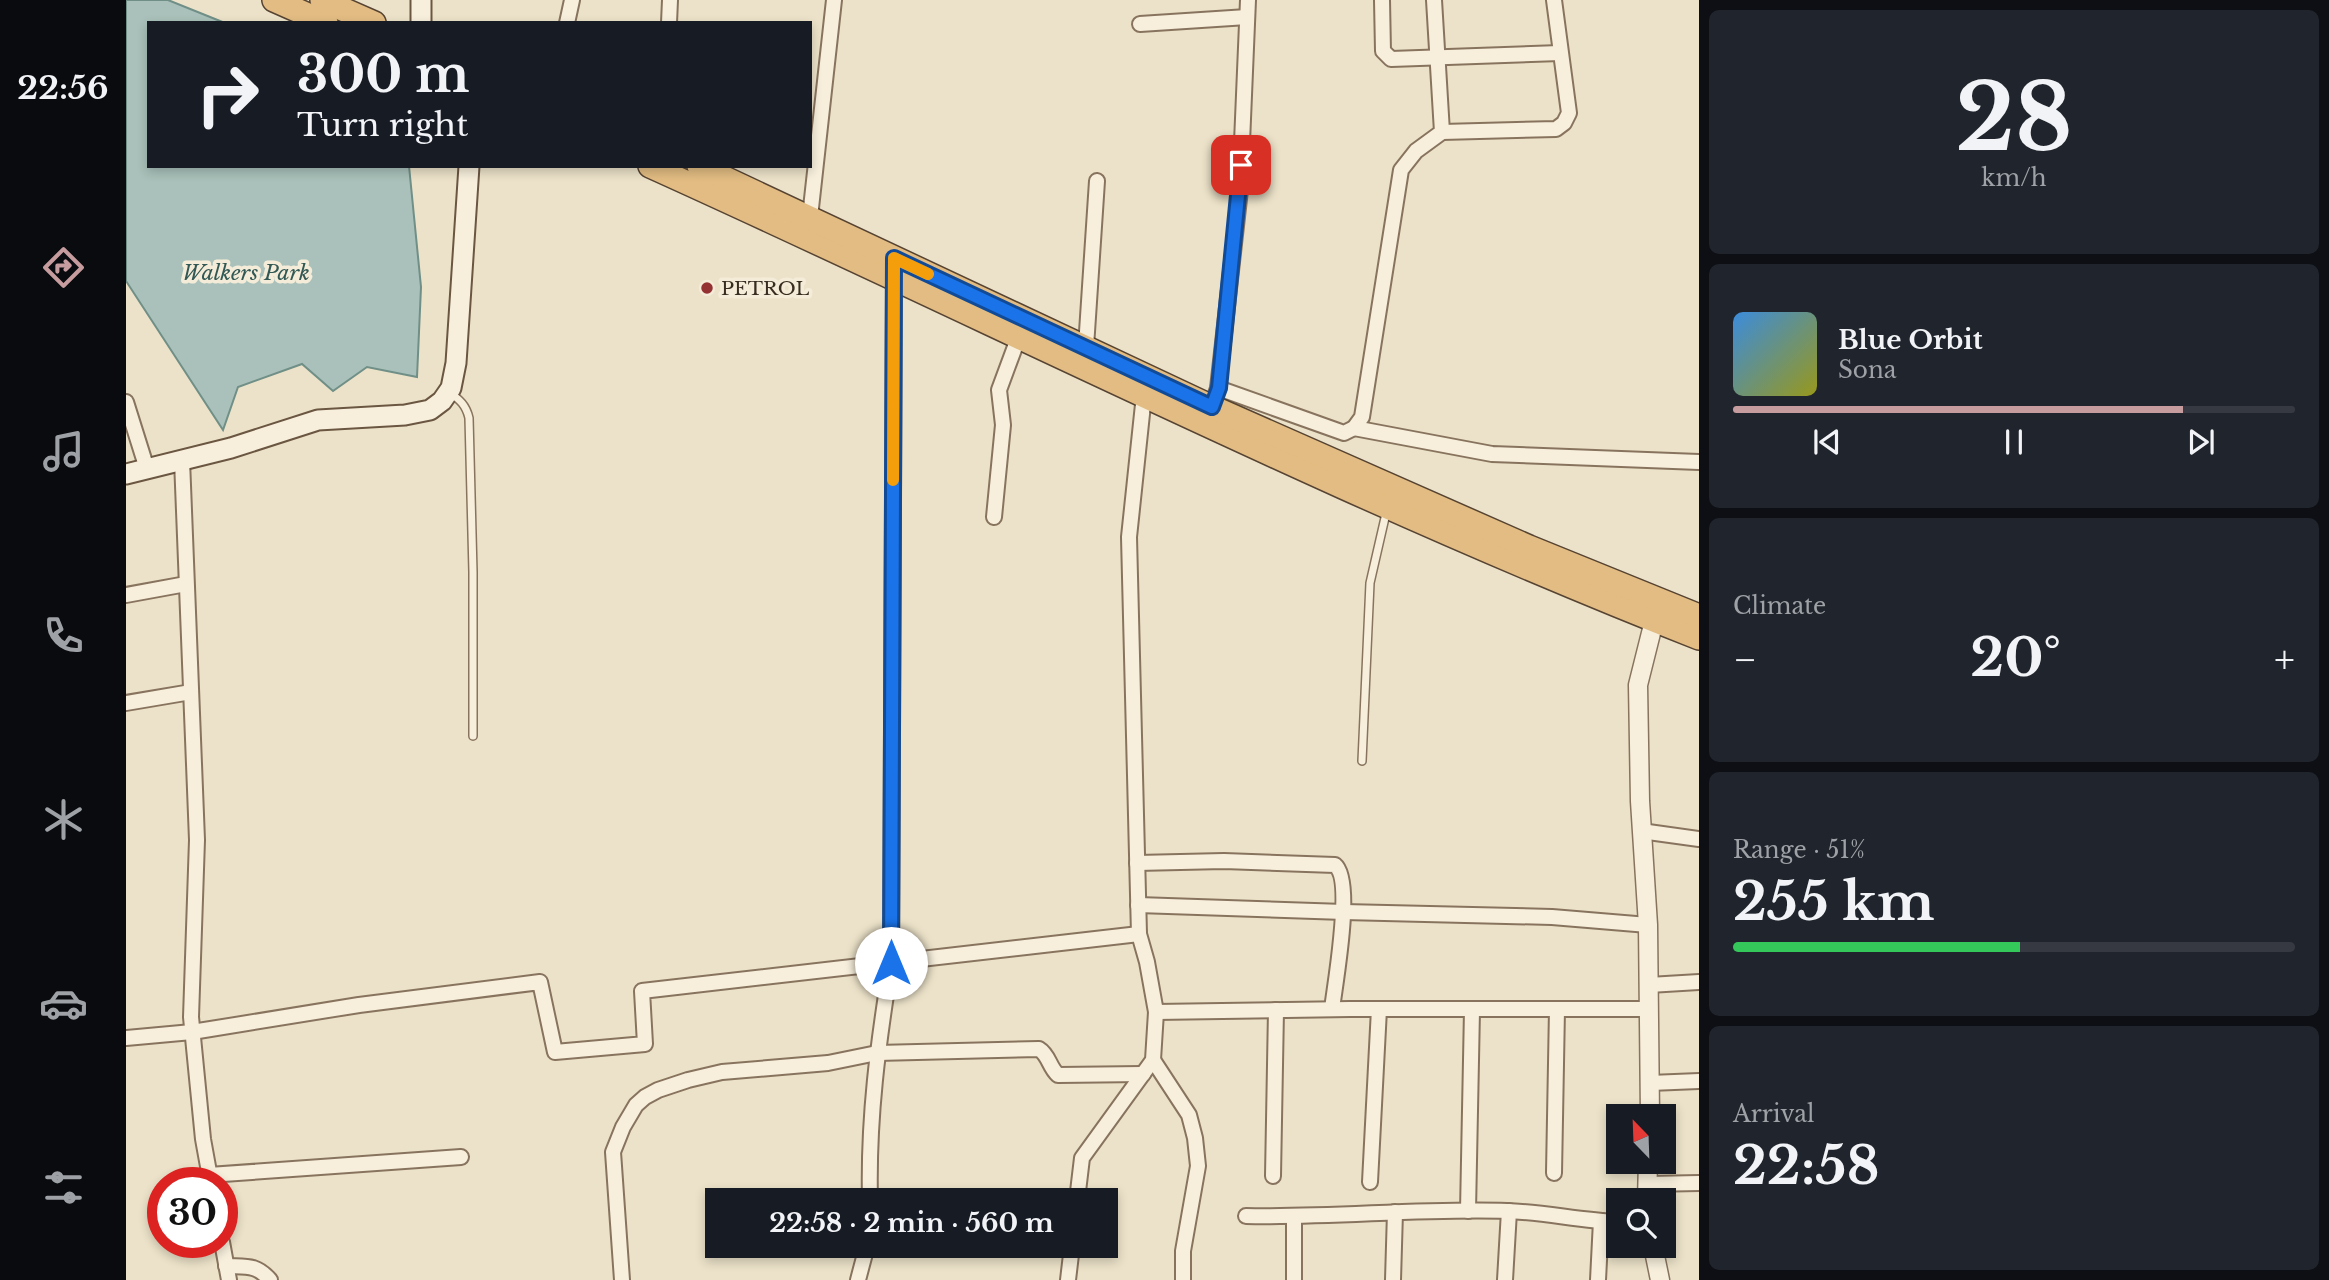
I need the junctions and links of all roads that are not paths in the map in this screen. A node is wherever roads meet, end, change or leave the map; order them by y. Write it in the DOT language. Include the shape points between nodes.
graph roads {
  1 [pos="274,0"];
  2 [pos="323,0"];
  3 [pos="421,0"];
  4 [pos="572,0"];
  5 [pos="670,0"];
  6 [pos="834,0"];
  7 [pos="1248,0"];
  8 [pos="1382,0"];
  9 [pos="1434,0"];
  10 [pos="1553,0"];
  11 [pos="1247,17"];
  12 [pos="321,21"];
  13 [pos="370,21"];
  14 [pos="421,21"];
  15 [pos="567,21"];
  16 [pos="669,21"];
  17 [pos="1140,24"];
  18 [pos="1560,53"];
  19 [pos="1437,57"];
  20 [pos="1442,132"];
  21 [pos="469,168"];
  22 [pos="655,168"];
  23 [pos="703,168"];
  24 [pos="1097,181"];
  25 [pos="810,217"];
  26 [pos="894,268"];
  27 [pos="1019,336"];
  28 [pos="1086,346"];
  29 [pos="449,391"];
  30 [pos="1144,395"];
  31 [pos="126,402"];
  32 [pos="1213,407"];
  33 [pos="1354,428"];
  34 [pos="182,460"];
  35 [pos="1699,462"];
  36 [pos="147,469"];
  37 [pos="126,474"];
  38 [pos="1387,507"];
  39 [pos="995,517"];
  40 [pos="186,584"];
  41 [pos="126,594"];
  42 [pos="1624,597"];
  43 [pos="1699,616"];
  44 [pos="1654,621"];
  45 [pos="1699,638"];
  46 [pos="191,692"];
  47 [pos="126,702"];
  48 [pos="473,736"];
  49 [pos="1362,761"];
  50 [pos="1642,831"];
  51 [pos="1699,839"];
  52 [pos="1137,863"];
  53 [pos="1138,905"];
  54 [pos="1344,912"];
  55 [pos="1648,925"];
  56 [pos="1139,934"];
  57 [pos="891,963"];
  58 [pos="1699,982"];
  59 [pos="1649,985"];
  60 [pos="1332,1009"];
  61 [pos="1379,1009"];
  62 [pos="1557,1009"];
  63 [pos="1649,1009"];
  64 [pos="1276,1010"];
  65 [pos="1472,1010"];
  66 [pos="1156,1012"];
  67 [pos="192,1032"];
  68 [pos="126,1038"];
  69 [pos="877,1053"];
  70 [pos="1153,1060"];
  71 [pos="1143,1074"];
  72 [pos="1699,1081"];
  73 [pos="1650,1083"];
  74 [pos="1650,1104"];
  75 [pos="461,1157"];
  76 [pos="208,1167"];
  77 [pos="1555,1173"];
  78 [pos="1273,1176"];
  79 [pos="238,1177"];
  80 [pos="1370,1182"];
  81 [pos="1699,1183"];
  82 [pos="870,1188"];
  83 [pos="1078,1188"];
  84 [pos="1671,1188"];
  85 [pos="1468,1211"];
  86 [pos="1509,1211"];
  87 [pos="1395,1212"];
  88 [pos="1246,1216"];
  89 [pos="1294,1217"];
  90 [pos="1601,1221"];
  91 [pos="1606,1221"];
  92 [pos="864,1258"];
  93 [pos="1071,1258"];
  94 [pos="1655,1258"];
  95 [pos="227,1273"];
  96 [pos="270,1280"];
  97 [pos="622,1280"];
  98 [pos="858,1280"];
  99 [pos="1068,1280"];
  100 [pos="1184,1280"];
  101 [pos="1294,1280"];
  102 [pos="1393,1280"];
  103 [pos="1504,1280"];
  104 [pos="1598,1280"];
  105 [pos="1660,1280"];
  1 -- 12 [label="highway"];
  2 -- 13 [label="highway"];
  3 -- 14 [label="main road"];
  4 -- 15 [label="street"];
  5 -- 16 [label="street"];
  6 -- 25 [label="street"];
  7 -- 11 [label="street"];
  8 -- 19 [label="street" via="1385,55"];
  9 -- 19 [label="street"];
  10 -- 18 [label="street"];
  11 -- 17 [label="street"];
  11 -- 32 [label="street" via="1240,190"];
  18 -- 19 [label="street"];
  18 -- 20 [label="street" via="1569,113 1564,124 1556,129"];
  19 -- 20 [label="street"];
  20 -- 33 [label="street" via="1416,151 1401,170 1362,418"];
  21 -- 29 [label="main road" via="456,363"];
  22 -- 26 [label="highway"];
  23 -- 25 [label="highway"];
  24 -- 28 [label="street"];
  25 -- 26 [label="highway"];
  26 -- 27 [label="highway"];
  26 -- 28 [label="highway"];
  26 -- 57 [label="street"];
  27 -- 30 [label="highway"];
  27 -- 39 [label="street" via="999,390 1003,425"];
  28 -- 32 [label="highway"];
  29 -- 34 [label="main road" via="430,410 318,420"];
  29 -- 48 [label="lane" via="467,408 469,418"];
  30 -- 32 [label="highway"];
  30 -- 52 [label="street" via="1129,537"];
  31 -- 36 [label="street"];
  32 -- 33 [label="street" via="1344,433"];
  32 -- 38 [label="highway"];
  32 -- 42 [label="highway" via="1529,547"];
  33 -- 35 [label="street" via="1492,454"];
  34 -- 36 [label="main road"];
  34 -- 40 [label="street"];
  36 -- 37 [label="main road"];
  38 -- 42 [label="highway"];
  38 -- 49 [label="lane" via="1370,583"];
  40 -- 41 [label="street"];
  40 -- 46 [label="street"];
  42 -- 43 [label="highway"];
  42 -- 44 [label="highway"];
  44 -- 45 [label="highway"];
  44 -- 50 [label="street" via="1638,685"];
  46 -- 47 [label="street"];
  46 -- 67 [label="street" via="197,840"];
  50 -- 51 [label="street"];
  50 -- 55 [label="street"];
  52 -- 53 [label="street"];
  52 -- 54 [label="street" via="1335,865 1342,874"];
  53 -- 54 [label="street"];
  53 -- 56 [label="street"];
  54 -- 55 [label="street" via="1552,917"];
  54 -- 60 [label="street"];
  55 -- 59 [label="street"];
  56 -- 57 [label="street"];
  56 -- 66 [label="street"];
  57 -- 67 [label="street" via="642,991 645,1044 555,1052 540,982"];
  57 -- 69 [label="street"];
  58 -- 59 [label="street"];
  59 -- 63 [label="street"];
  60 -- 61 [label="street"];
  60 -- 64 [label="street"];
  61 -- 65 [label="street"];
  61 -- 80 [label="street"];
  62 -- 63 [label="street"];
  62 -- 65 [label="street"];
  62 -- 77 [label="street"];
  63 -- 73 [label="street"];
  64 -- 66 [label="street"];
  64 -- 78 [label="street"];
  65 -- 85 [label="street"];
  66 -- 70 [label="street"];
  67 -- 68 [label="street"];
  67 -- 76 [label="street"];
  69 -- 71 [label="street" via="1038,1049 1058,1076"];
  69 -- 82 [label="street"];
  69 -- 97 [label="street" via="828,1063 722,1072 658,1090 636,1105 614,1152"];
  70 -- 71 [label="street"];
  70 -- 100 [label="street" via="1189,1115 1197,1157 1196,1192 1183,1251"];
  71 -- 83 [label="street" via="1082,1158"];
  72 -- 73 [label="street"];
  73 -- 74 [label="street"];
  75 -- 79 [label="street"];
  81 -- 84 [label="street"];
  85 -- 86 [label="street"];
  85 -- 87 [label="street"];
  86 -- 90 [label="street"];
  86 -- 103 [label="street"];
  87 -- 89 [label="street"];
  87 -- 102 [label="street"];
  88 -- 89 [label="street"];
  89 -- 101 [label="street"];
  90 -- 91 [label="street"];
  90 -- 104 [label="street"];
  92 -- 98 [label="street"];
  93 -- 99 [label="street"];
  94 -- 105 [label="street"];
  95 -- 96 [label="street" via="253,1266"];
}
